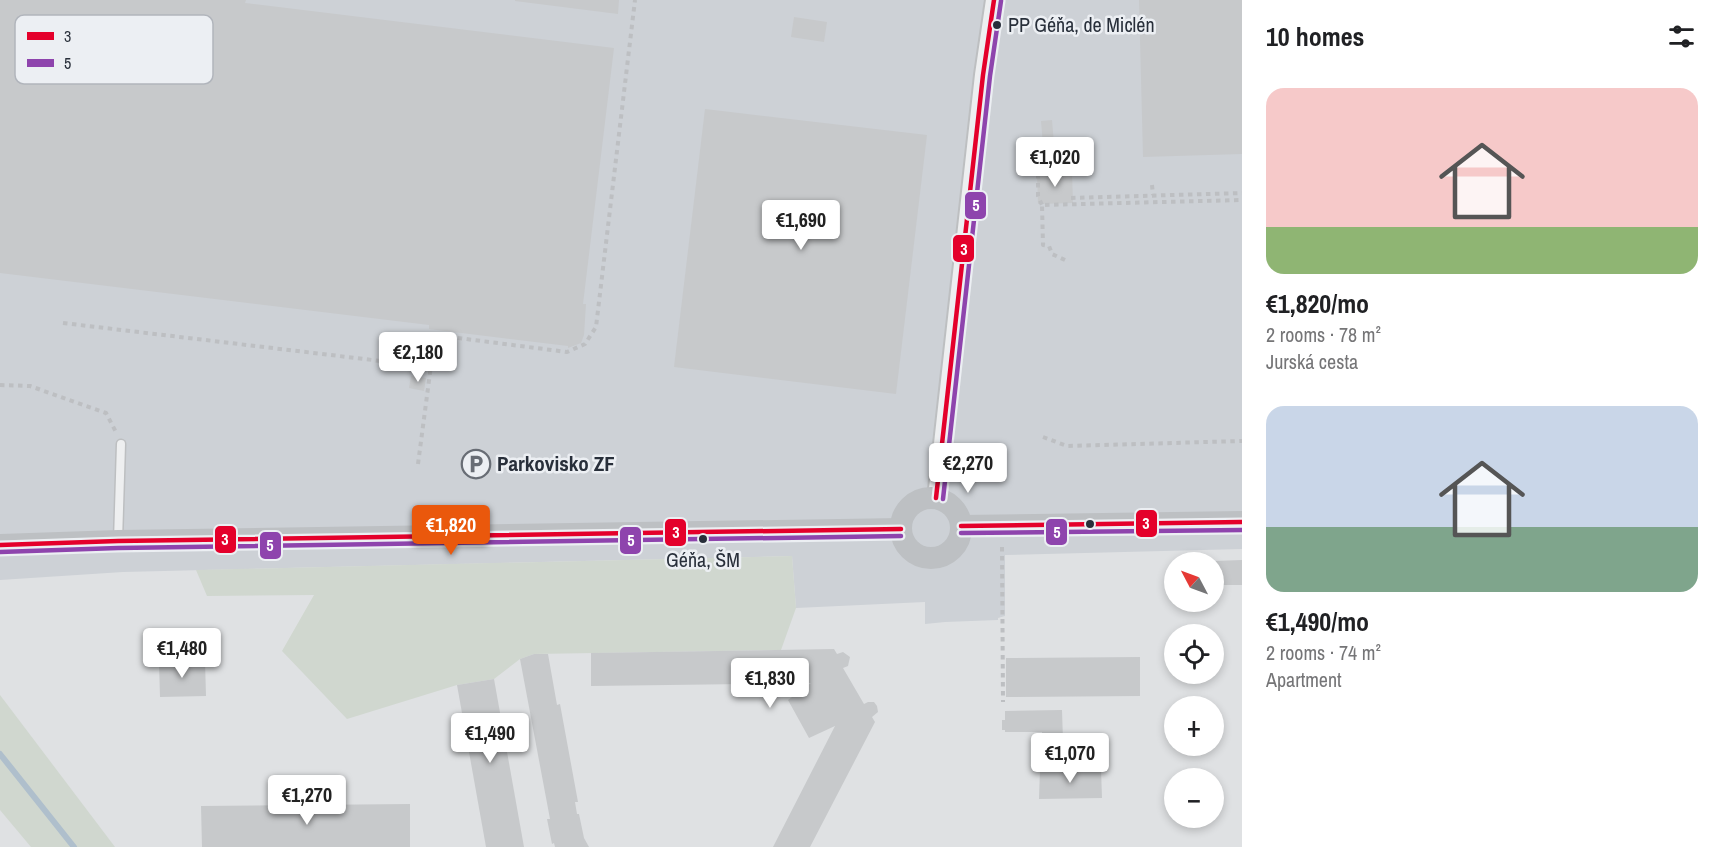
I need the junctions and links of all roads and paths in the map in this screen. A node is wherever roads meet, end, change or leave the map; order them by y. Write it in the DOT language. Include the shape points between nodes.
graph roads {
  1 [pos="635,0"];
  2 [pos="994,0"];
  3 [pos="1038,147"];
  4 [pos="1152,185"];
  5 [pos="1242,193"];
  6 [pos="1153,195"];
  7 [pos="1071,198"];
  8 [pos="1242,200"];
  9 [pos="1042,205"];
  10 [pos="1065,260"];
  11 [pos="63,323"];
  12 [pos="431,367"];
  13 [pos="0,385"];
  14 [pos="1043,436"];
  15 [pos="1242,441"];
  16 [pos="121,444"];
  17 [pos="418,464"];
  18 [pos="936,498"];
  19 [pos="1242,522"];
  20 [pos="962,526"];
  21 [pos="901,529"];
  22 [pos="118,542"];
  23 [pos="0,545"];
  24 [pos="1002,547"];
  25 [pos="1003,702"];
  1 -- 12 [label="path" via="596,327 585,344 567,352 435,335"];
  2 -- 18 [label="street"];
  3 -- 9 [label="path" via="1038,196"];
  4 -- 6 [label="path"];
  5 -- 6 [label="path"];
  6 -- 7 [label="path"];
  8 -- 9 [label="path"];
  9 -- 10 [label="path" via="1042,245"];
  11 -- 12 [label="path"];
  12 -- 17 [label="path"];
  13 -- 16 [label="path" via="30,386 106,413"];
  14 -- 15 [label="path" via="1067,446"];
  16 -- 22 [label="lane"];
  18 -- 20 [label="street" via="951,505"];
  18 -- 21 [label="street" via="915,502 902,519"];
  19 -- 20 [label="street"];
  20 -- 21 [label="street" via="954,548 934,558 911,550"];
  21 -- 22 [label="street"];
  22 -- 23 [label="street"];
  24 -- 25 [label="path"];
}
